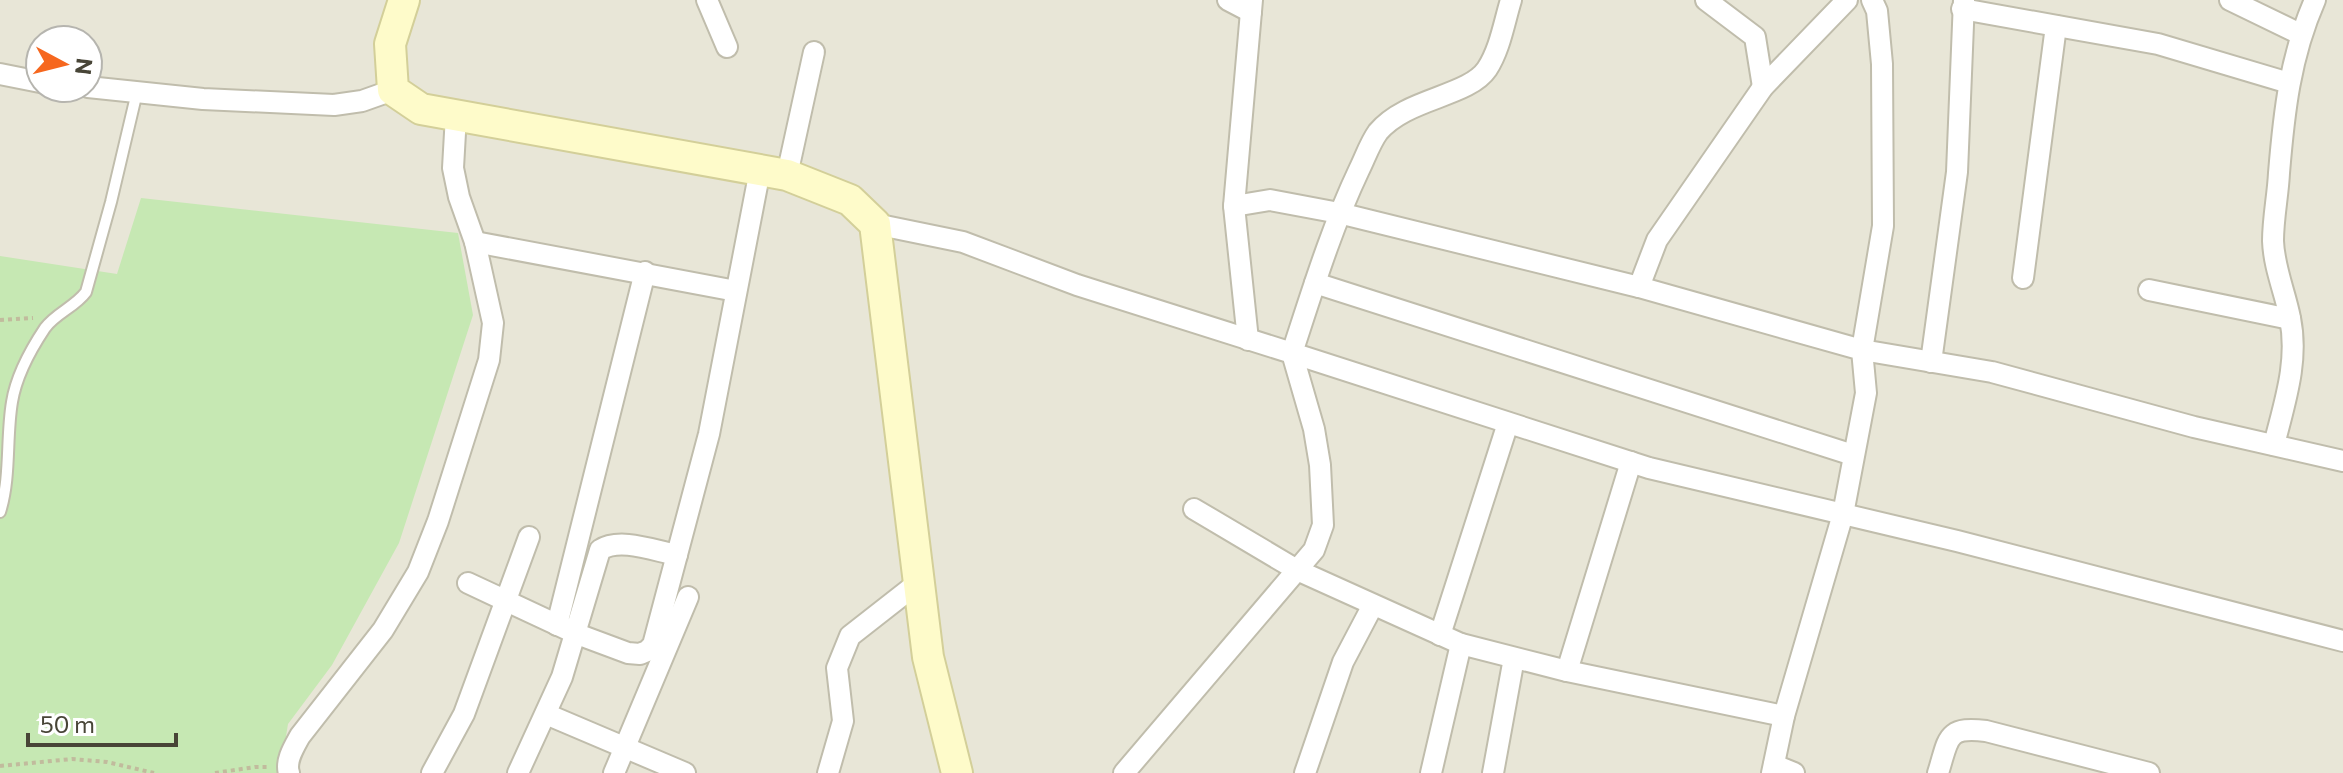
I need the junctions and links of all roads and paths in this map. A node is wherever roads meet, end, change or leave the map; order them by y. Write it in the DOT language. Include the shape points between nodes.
graph roads {
  1 [pos="404,0"];
  2 [pos="707,0"];
  3 [pos="1228,0"];
  4 [pos="1511,0"];
  5 [pos="1706,0"];
  6 [pos="1847,0"];
  7 [pos="1872,0"];
  8 [pos="2230,0"];
  9 [pos="2315,0"];
  10 [pos="1963,5"];
  11 [pos="1252,6"];
  12 [pos="2056,26"];
  13 [pos="2300,34"];
  14 [pos="727,47"];
  15 [pos="814,52"];
  16 [pos="0,74"];
  17 [pos="24,79"];
  18 [pos="2289,83"];
  19 [pos="1763,87"];
  20 [pos="104,89"];
  21 [pos="393,90"];
  22 [pos="137,92"];
  23 [pos="456,115"];
  24 [pos="773,173"];
  25 [pos="1234,206"];
  26 [pos="1339,213"];
  27 [pos="875,224"];
  28 [pos="475,242"];
  29 [pos="645,272"];
  30 [pos="2023,278"];
  31 [pos="1315,283"];
  32 [pos="1639,287"];
  33 [pos="2149,290"];
  34 [pos="736,291"];
  35 [pos="56,316"];
  36 [pos="2290,319"];
  37 [pos="0,320"];
  38 [pos="1248,340"];
  39 [pos="1862,350"];
  40 [pos="1292,353"];
  41 [pos="1931,362"];
  42 [pos="1508,423"];
  43 [pos="2274,445"];
  44 [pos="1853,455"];
  45 [pos="2343,461"];
  46 [pos="1631,462"];
  47 [pos="1194,509"];
  48 [pos="0,512"];
  49 [pos="1843,514"];
  50 [pos="529,537"];
  51 [pos="677,555"];
  52 [pos="1297,570"];
  53 [pos="919,582"];
  54 [pos="468,583"];
  55 [pos="688,597"];
  56 [pos="507,601"];
  57 [pos="1373,605"];
  58 [pos="557,625"];
  59 [pos="577,634"];
  60 [pos="1440,635"];
  61 [pos="2343,641"];
  62 [pos="1461,644"];
  63 [pos="1514,658"];
  64 [pos="1567,671"];
  65 [pos="546,714"];
  66 [pos="1784,716"];
  67 [pos="626,747"];
  68 [pos="0,766"];
  69 [pos="1773,769"];
  70 [pos="288,770"];
  71 [pos="154,773"];
  72 [pos="215,773"];
  73 [pos="432,773"];
  74 [pos="518,773"];
  75 [pos="614,773"];
  76 [pos="685,773"];
  77 [pos="828,773"];
  78 [pos="957,773"];
  79 [pos="1125,773"];
  80 [pos="1305,773"];
  81 [pos="1431,773"];
  82 [pos="1493,773"];
  83 [pos="1794,773"];
  84 [pos="1938,773"];
  85 [pos="2149,773"];
  1 -- 21 [label="main road" via="390,44"];
  2 -- 14 [label="street"];
  3 -- 11 [label="street"];
  4 -- 26 [label="street" via="1485,72 1390,120 1376,135"];
  5 -- 19 [label="street" via="1755,37"];
  6 -- 19 [label="street"];
  7 -- 39 [label="street" via="1882,64 1883,226"];
  8 -- 13 [label="street"];
  9 -- 13 [label="street"];
  10 -- 12 [label="street"];
  10 -- 41 [label="street" via="1957,172"];
  11 -- 25 [label="street"];
  12 -- 18 [label="street" via="2158,44"];
  12 -- 30 [label="street"];
  13 -- 18 [label="street"];
  15 -- 24 [label="street"];
  16 -- 17 [label="street"];
  18 -- 36 [label="street" via="2273,241"];
  19 -- 32 [label="street" via="1657,240"];
  20 -- 22 [label="street"];
  21 -- 22 [label="street" via="334,105"];
  21 -- 23 [label="main road" via="421,109"];
  22 -- 35 [label="lane" via="86,292"];
  23 -- 24 [label="main road"];
  23 -- 28 [label="street" via="453,168"];
  24 -- 27 [label="main road" via="850,200"];
  24 -- 34 [label="street"];
  25 -- 26 [label="street" via="1270,200"];
  25 -- 38 [label="street"];
  26 -- 31 [label="street"];
  26 -- 32 [label="street"];
  27 -- 38 [label="street" via="963,242"];
  27 -- 53 [label="main road"];
  28 -- 29 [label="street"];
  28 -- 70 [label="street" via="493,323 489,360 438,521 418,572 383,630 300,736"];
  29 -- 34 [label="street"];
  29 -- 58 [label="street"];
  31 -- 40 [label="street"];
  31 -- 44 [label="street"];
  32 -- 39 [label="street"];
  33 -- 36 [label="street"];
  34 -- 51 [label="street" via="709,434"];
  35 -- 37 [label="path"];
  35 -- 48 [label="lane" via="17,382"];
  36 -- 43 [label="street" via="2292,372"];
  38 -- 40 [label="street"];
  39 -- 41 [label="street"];
  39 -- 44 [label="street" via="1866,393"];
  40 -- 42 [label="street"];
  40 -- 52 [label="street" via="1314,429 1323,525 1314,550"];
  41 -- 43 [label="street" via="1992,372"];
  42 -- 46 [label="street"];
  42 -- 60 [label="street"];
  43 -- 45 [label="street"];
  44 -- 49 [label="street"];
  46 -- 49 [label="street"];
  46 -- 64 [label="street"];
  47 -- 52 [label="street"];
  49 -- 61 [label="street"];
  49 -- 66 [label="street"];
  50 -- 56 [label="street"];
  51 -- 59 [label="street" via="618,545 600,550"];
  51 -- 59 [label="street" via="647,651 628,653"];
  52 -- 57 [label="street"];
  52 -- 79 [label="street"];
  53 -- 77 [label="street" via="850,636 837,668 843,721"];
  53 -- 78 [label="main road" via="928,657"];
  54 -- 56 [label="street"];
  55 -- 67 [label="street"];
  56 -- 58 [label="street"];
  56 -- 73 [label="street" via="464,714"];
  57 -- 60 [label="street"];
  57 -- 80 [label="street" via="1343,662"];
  58 -- 59 [label="street"];
  59 -- 65 [label="street"];
  60 -- 62 [label="street"];
  62 -- 63 [label="street"];
  62 -- 81 [label="street"];
  63 -- 64 [label="street"];
  63 -- 82 [label="street"];
  64 -- 66 [label="street"];
  65 -- 67 [label="street"];
  65 -- 74 [label="street"];
  66 -- 69 [label="street"];
  67 -- 75 [label="street"];
  67 -- 76 [label="street"];
  68 -- 71 [label="path" via="72,759"];
  69 -- 83 [label="street"];
  70 -- 72 [label="path" via="255,767"];
  84 -- 85 [label="street" via="1949,740 1966,728"];
}
